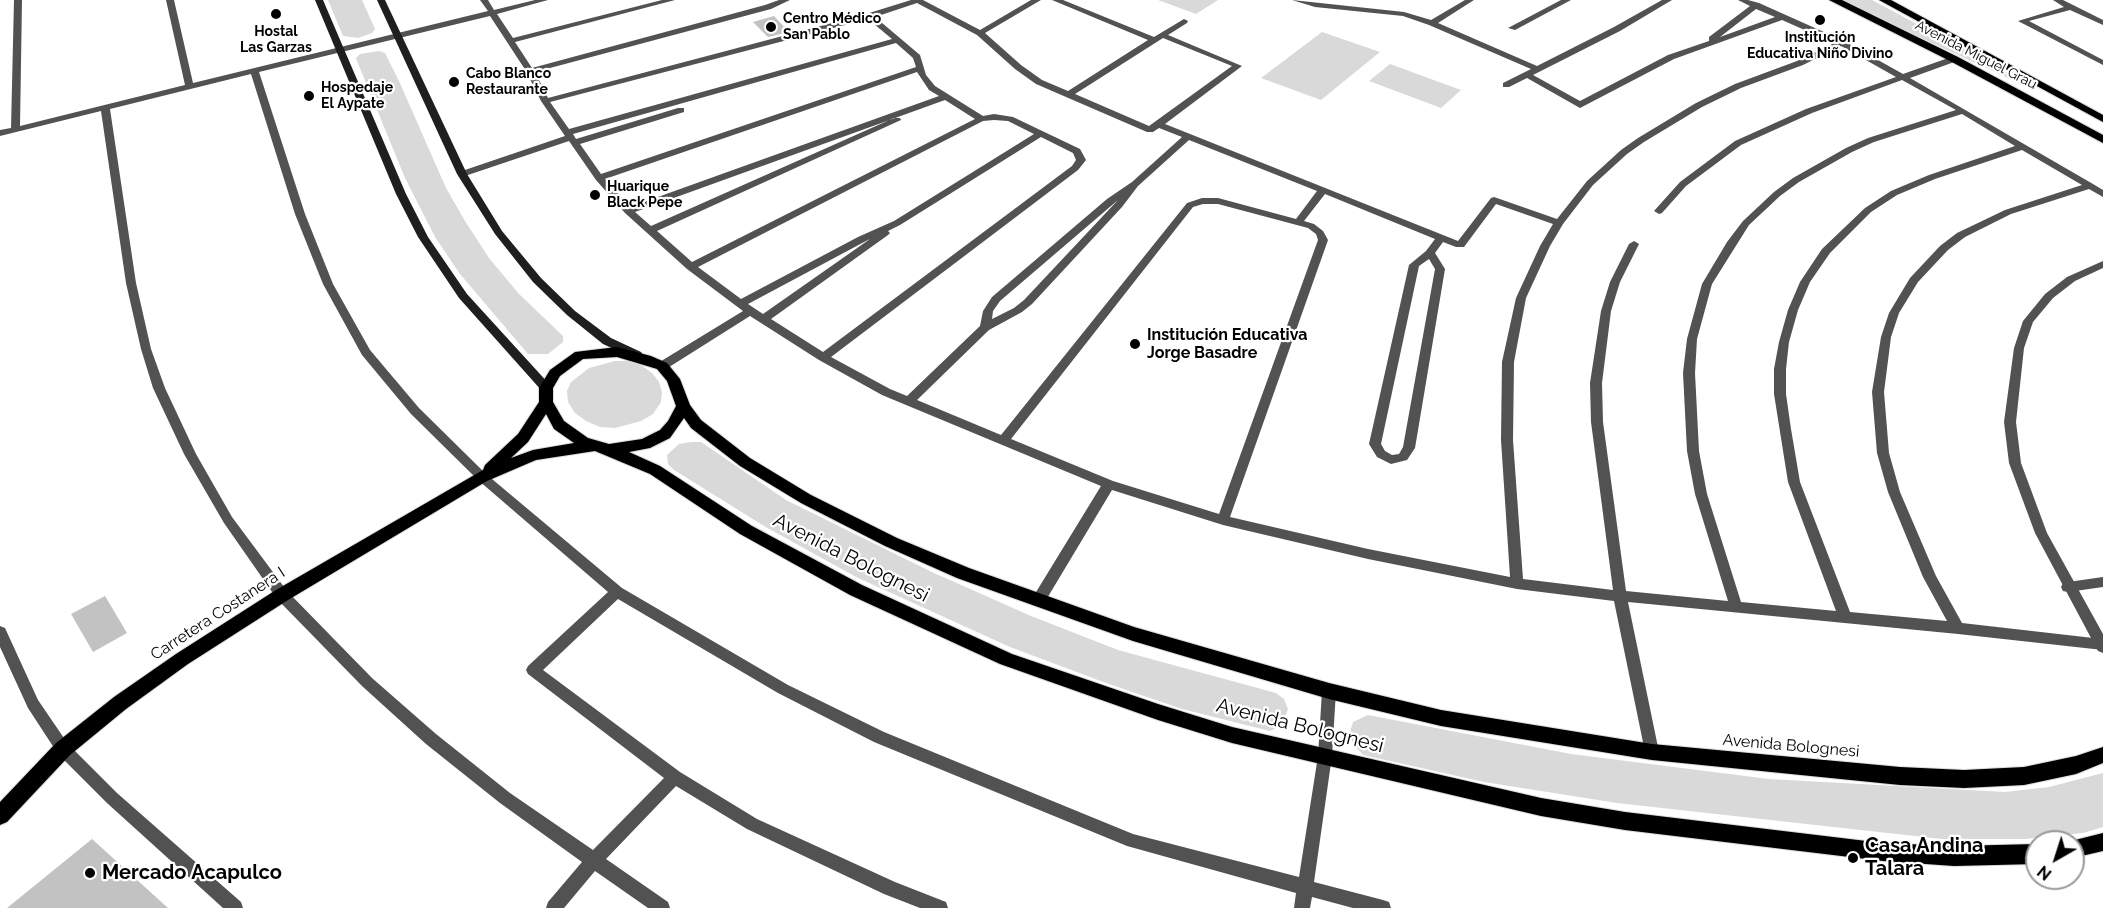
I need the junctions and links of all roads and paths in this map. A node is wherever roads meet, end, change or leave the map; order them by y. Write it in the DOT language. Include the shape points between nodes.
graph roads {
  1 [pos="18,0"];
  2 [pos="170,0"];
  3 [pos="319,0"];
  4 [pos="381,0"];
  5 [pos="484,0"];
  6 [pos="544,0"];
  7 [pos="671,0"];
  8 [pos="786,0"];
  9 [pos="918,0"];
  10 [pos="1037,0"];
  11 [pos="1056,0"];
  12 [pos="1296,0"];
  13 [pos="1470,0"];
  14 [pos="1567,0"];
  15 [pos="1668,0"];
  16 [pos="1742,0"];
  17 [pos="1834,0"];
  18 [pos="1884,0"];
  19 [pos="2057,0"];
  20 [pos="1756,5"];
  21 [pos="2071,7"];
  22 [pos="491,12"];
  23 [pos="869,16"];
  24 [pos="1781,18"];
  25 [pos="1184,21"];
  26 [pos="1432,23"];
  27 [pos="2103,23"];
  28 [pos="1512,28"];
  29 [pos="980,33"];
  30 [pos="398,36"];
  31 [pos="1159,38"];
  32 [pos="898,40"];
  33 [pos="511,41"];
  34 [pos="1841,43"];
  35 [pos="1704,45"];
  36 [pos="339,51"];
  37 [pos="1954,59"];
  38 [pos="2103,63"];
  39 [pos="919,69"];
  40 [pos="1537,69"];
  41 [pos="254,70"];
  42 [pos="530,71"];
  43 [pos="1526,74"];
  44 [pos="1901,77"];
  45 [pos="1506,85"];
  46 [pos="189,86"];
  47 [pos="2044,87"];
  48 [pos="2020,93"];
  49 [pos="1068,95"];
  50 [pos="944,97"];
  51 [pos="545,101"];
  52 [pos="105,107"];
  53 [pos="1963,111"];
  54 [pos="981,119"];
  55 [pos="2103,119"];
  56 [pos="1158,124"];
  57 [pos="15,129"];
  58 [pos="0,133"];
  59 [pos="1040,134"];
  60 [pos="1188,136"];
  61 [pos="569,138"];
  62 [pos="2103,140"];
  63 [pos="2024,146"];
  64 [pos="462,174"];
  65 [pos="599,178"];
  66 [pos="1135,184"];
  67 [pos="2090,186"];
  68 [pos="1324,189"];
  69 [pos="2103,194"];
  70 [pos="628,211"];
  71 [pos="1659,211"];
  72 [pos="1299,222"];
  73 [pos="897,223"];
  74 [pos="1559,223"];
  75 [pos="649,231"];
  76 [pos="1441,237"];
  77 [pos="1634,244"];
  78 [pos="1430,253"];
  79 [pos="2103,264"];
  80 [pos="691,267"];
  81 [pos="746,308"];
  82 [pos="764,320"];
  83 [pos="985,327"];
  84 [pos="823,357"];
  85 [pos="646,359"];
  86 [pos="662,366"];
  87 [pos="546,395"];
  88 [pos="908,402"];
  89 [pos="683,406"];
  90 [pos="1003,441"];
  91 [pos="602,447"];
  92 [pos="482,477"];
  93 [pos="1109,484"];
  94 [pos="1223,520"];
  95 [pos="2103,582"];
  96 [pos="1517,584"];
  97 [pos="2068,587"];
  98 [pos="617,591"];
  99 [pos="282,595"];
  100 [pos="1620,596"];
  101 [pos="1038,601"];
  102 [pos="1736,606"];
  103 [pos="1845,617"];
  104 [pos="1958,628"];
  105 [pos="0,632"];
  106 [pos="2102,646"];
  107 [pos="1329,692"];
  108 [pos="63,749"];
  109 [pos="1652,752"];
  110 [pos="2103,755"];
  111 [pos="1325,756"];
  112 [pos="675,777"];
  113 [pos="0,816"];
  114 [pos="2103,842"];
  115 [pos="2085,846"];
  116 [pos="2025,854"];
  117 [pos="593,861"];
  118 [pos="1306,888"];
  119 [pos="235,908"];
  120 [pos="554,908"];
  121 [pos="662,908"];
  122 [pos="940,908"];
  123 [pos="1302,908"];
  124 [pos="1383,908"];
  1 -- 57 [label="street"];
  2 -- 46 [label="street"];
  3 -- 36 [label="main road"];
  4 -- 30 [label="main road"];
  5 -- 22 [label="street"];
  6 -- 22 [label="street"];
  7 -- 33 [label="street"];
  8 -- 42 [label="street"];
  9 -- 23 [label="street"];
  9 -- 29 [label="street"];
  10 -- 29 [label="street"];
  11 -- 31 [label="street"];
  12 -- 26 [label="street" via="1398,13"];
  13 -- 26 [label="street"];
  14 -- 28 [label="street"];
  15 -- 40 [label="street"];
  16 -- 20 [label="street"];
  17 -- 37 [label="main road, Avenida Miguel Grau"];
  18 -- 47 [label="main road, Avenida Miguel Grau"];
  19 -- 21 [label="street"];
  20 -- 24 [label="street"];
  20 -- 35 [label="street"];
  21 -- 27 [label="street"];
  21 -- 38 [label="street" via="2022,21"];
  22 -- 30 [label="street"];
  22 -- 33 [label="street"];
  23 -- 32 [label="street"];
  23 -- 51 [label="street"];
  24 -- 34 [label="street"];
  24 -- 35 [label="street"];
  25 -- 31 [label="street"];
  26 -- 40 [label="street"];
  29 -- 49 [label="street" via="1030,77"];
  30 -- 36 [label="street"];
  30 -- 64 [label="main road"];
  31 -- 49 [label="street"];
  31 -- 56 [label="street" via="1238,66"];
  32 -- 39 [label="street" via="920,60"];
  32 -- 61 [label="street" via="778,80"];
  33 -- 42 [label="street"];
  34 -- 44 [label="street"];
  34 -- 74 [label="street" via="1728,91 1649,135 1605,168"];
  35 -- 43 [label="street" via="1671,57 1580,105"];
  36 -- 41 [label="street"];
  36 -- 87 [label="main road" via="423,237 463,296"];
  37 -- 44 [label="street"];
  37 -- 48 [label="main road, Avenida Miguel Grau"];
  39 -- 50 [label="street" via="925,81"];
  39 -- 65 [label="street"];
  40 -- 43 [label="street"];
  41 -- 46 [label="street"];
  41 -- 92 [label="street" via="300,214 328,284 366,352 415,411"];
  42 -- 51 [label="street"];
  43 -- 45 [label="street"];
  44 -- 53 [label="street"];
  44 -- 71 [label="street" via="1809,111 1738,143 1683,184"];
  46 -- 52 [label="street"];
  47 -- 48 [label="main road"];
  47 -- 55 [label="main road, Avenida Miguel Grau"];
  48 -- 62 [label="main road, Avenida Miguel Grau"];
  49 -- 56 [label="street" via="1150,130"];
  50 -- 54 [label="street"];
  50 -- 70 [label="street"];
  50 -- 75 [label="street"];
  51 -- 61 [label="street"];
  52 -- 57 [label="street"];
  52 -- 99 [label="street" via="131,283 159,388 190,454 228,520"];
  53 -- 63 [label="street"];
  53 -- 102 [label="street" via="1871,140 1796,180 1746,223 1707,285 1692,339 1689,411 1701,494"];
  54 -- 59 [label="street" via="1010,119"];
  54 -- 80 [label="street"];
  56 -- 60 [label="street"];
  57 -- 58 [label="street"];
  59 -- 73 [label="street"];
  59 -- 84 [label="street" via="1077,151 1081,160 1075,168"];
  60 -- 66 [label="street"];
  60 -- 68 [label="street"];
  61 -- 64 [label="street"];
  61 -- 65 [label="street"];
  63 -- 67 [label="street"];
  63 -- 103 [label="street" via="1932,177 1868,210 1826,250 1793,310 1780,369 1785,429 1794,482"];
  64 -- 85 [label="main road" via="498,232 556,299 607,341"];
  65 -- 70 [label="street"];
  66 -- 83 [label="street" via="1028,302"];
  66 -- 83 [label="street" via="996,299 988,311"];
  67 -- 69 [label="street"];
  67 -- 104 [label="street" via="2008,212 1961,235 1914,280 1894,313 1886,337 1878,392 1883,453 1912,536"];
  68 -- 72 [label="street"];
  68 -- 76 [label="street"];
  70 -- 75 [label="street"];
  72 -- 90 [label="street" via="1218,201 1190,205"];
  72 -- 94 [label="street" via="1320,232 1323,240"];
  73 -- 81 [label="street" via="862,239"];
  73 -- 82 [label="street"];
  74 -- 76 [label="street" via="1494,200 1460,245"];
  74 -- 96 [label="street" via="1521,298 1508,362 1507,440"];
  75 -- 80 [label="street"];
  76 -- 78 [label="street"];
  77 -- 100 [label="street" via="1606,311 1596,383 1598,432"];
  78 -- 78 [label="street" via="1414,265 1375,444 1391,460 1403,457 1409,448 1440,269"];
  79 -- 97 [label="street" via="2049,296 2028,321 2014,381 2010,422 2015,463 2041,533"];
  80 -- 81 [label="street"];
  81 -- 82 [label="street"];
  81 -- 86 [label="street"];
  82 -- 84 [label="street"];
  83 -- 88 [label="street"];
  84 -- 88 [label="street"];
  85 -- 86 [label="main road"];
  85 -- 87 [label="main road" via="616,352 580,355 559,369"];
  86 -- 89 [label="main road" via="673,379"];
  87 -- 91 [label="main road" via="559,425 583,442"];
  87 -- 92 [label="main road, Carretera Costanera I" via="523,438"];
  88 -- 90 [label="street"];
  89 -- 91 [label="main road" via="665,435 645,444"];
  89 -- 101 [label="main road, Avenida Bolognesi" via="696,424 745,462 806,499 891,542"];
  90 -- 93 [label="street"];
  91 -- 92 [label="main road, Carretera Costanera I" via="533,455"];
  91 -- 111 [label="main road, Avenida Bolognesi" via="655,470 746,530 856,590 1006,659 1232,735"];
  92 -- 98 [label="street"];
  92 -- 99 [label="main road, Carretera Costanera I"];
  93 -- 94 [label="street"];
  93 -- 101 [label="street"];
  94 -- 96 [label="street"];
  95 -- 97 [label="street"];
  96 -- 100 [label="street"];
  97 -- 106 [label="street"];
  98 -- 112 [label="street" via="533,670"];
  98 -- 118 [label="street" via="783,689 879,737 1133,841"];
  99 -- 108 [label="main road, Carretera Costanera I" via="182,658"];
  99 -- 117 [label="street" via="367,682 431,739"];
  100 -- 102 [label="street"];
  100 -- 109 [label="street"];
  101 -- 107 [label="main road, Avenida Bolognesi" via="1133,634"];
  102 -- 103 [label="street"];
  103 -- 104 [label="street"];
  104 -- 106 [label="street"];
  105 -- 108 [label="street" via="33,704"];
  107 -- 109 [label="main road, Avenida Bolognesi" via="1441,718"];
  107 -- 111 [label="street"];
  108 -- 113 [label="main road, Carretera Costanera I"];
  108 -- 119 [label="street"];
  109 -- 110 [label="main road, Avenida Bolognesi" via="1900,776 1964,778 2024,776"];
  111 -- 116 [label="main road, Avenida Bolognesi" via="1541,807 1625,821 1883,852"];
  111 -- 118 [label="street"];
  112 -- 117 [label="street"];
  112 -- 122 [label="street" via="752,824"];
  114 -- 115 [label="main road"];
  117 -- 120 [label="street"];
  117 -- 121 [label="street"];
  118 -- 123 [label="street"];
  118 -- 124 [label="street"];
}
